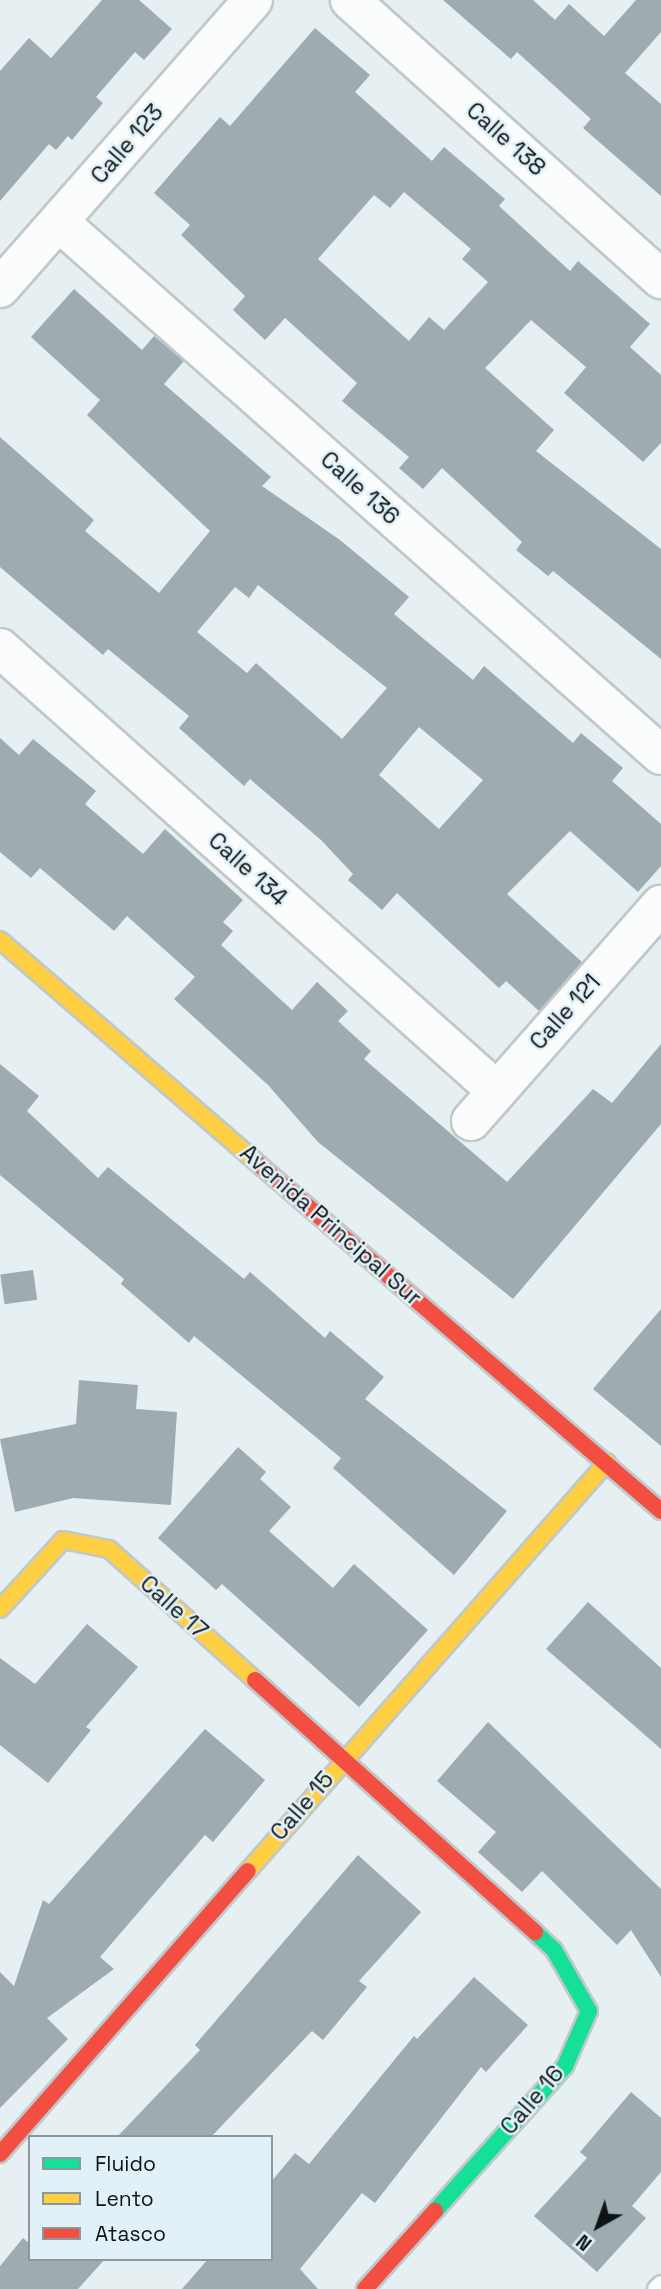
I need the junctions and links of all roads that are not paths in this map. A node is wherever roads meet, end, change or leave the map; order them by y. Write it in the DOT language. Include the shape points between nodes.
graph roads {
  1 [pos="253,0"];
  2 [pos="350,0"];
  3 [pos="59,222"];
  4 [pos="661,279"];
  5 [pos="0,288"];
  6 [pos="0,648"];
  7 [pos="661,755"];
  8 [pos="661,905"];
  9 [pos="0,940"];
  10 [pos="496,1090"];
  11 [pos="471,1121"];
  12 [pos="607,1462"];
  13 [pos="661,1511"];
  14 [pos="0,1609"];
  15 [pos="344,1758"];
  16 [pos="0,2154"];
  17 [pos="365,2289"];
  1 -- 3 [label="street, Calle 123"];
  2 -- 4 [label="street, Calle 138"];
  3 -- 5 [label="street, Calle 123"];
  3 -- 7 [label="street, Calle 136"];
  6 -- 10 [label="street, Calle 134"];
  8 -- 10 [label="street, Calle 121"];
  9 -- 12 [label="street, Avenida Principal Sur"];
  10 -- 11 [label="street, Calle 121"];
  12 -- 13 [label="street, Avenida Principal Sur"];
  12 -- 15 [label="street, Calle 15"];
  14 -- 15 [label="street, Calle 17" via="63,1541 109,1549"];
  15 -- 16 [label="street, Calle 15"];
  15 -- 17 [label="street, Calle 16" via="555,1950 589,2011 565,2066"];
}
